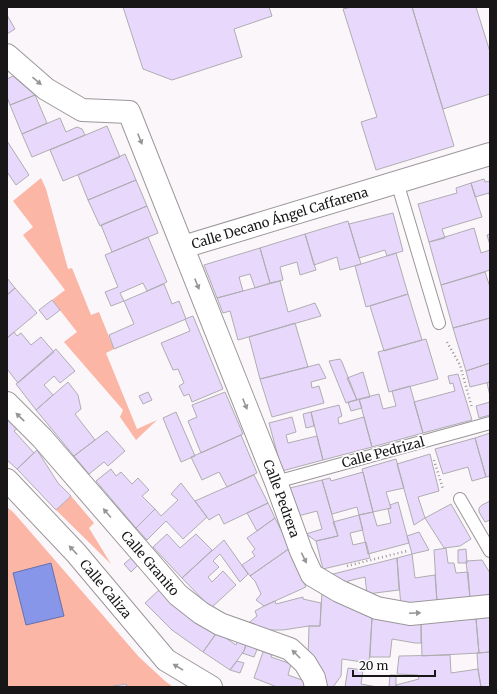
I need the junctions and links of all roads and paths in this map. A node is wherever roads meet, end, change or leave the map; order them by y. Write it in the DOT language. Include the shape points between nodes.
graph roads {
  1 [pos="7,55"];
  2 [pos="490,154"];
  3 [pos="397,182"];
  4 [pos="183,247"];
  5 [pos="439,323"];
  6 [pos="446,341"];
  7 [pos="7,403"];
  8 [pos="490,423"];
  9 [pos="478,427"];
  10 [pos="428,440"];
  11 [pos="7,480"];
  12 [pos="276,482"];
  13 [pos="460,499"];
  14 [pos="407,550"];
  15 [pos="490,551"];
  16 [pos="312,575"];
  17 [pos="490,606"];
  18 [pos="211,687"];
  19 [pos="316,687"];
  1 -- 4 [label="street, Calle Decano Ángel Caffarena, one-way" via="46,89 82,110 129,112"];
  2 -- 3 [label="street, Calle Decano Ángel Caffarena"];
  3 -- 4 [label="street, Calle Decano Ángel Caffarena"];
  3 -- 5 [label="lane"];
  4 -- 12 [label="street, Calle Pedrera, one-way"];
  6 -- 9 [label="path" via="460,365"];
  19 -- 7 [label="street, Calle Granito, one-way" via="305,663 290,649 220,624 178,595 42,438"];
  8 -- 9 [label="lane, Calle Pedrizal"];
  9 -- 10 [label="lane, Calle Pedrizal"];
  10 -- 12 [label="lane, Calle Pedrizal"];
  10 -- 13 [label="path" via="443,490"];
  18 -- 11 [label="street, Calle Caliza, one-way" via="166,660 76,553"];
  12 -- 16 [label="street, Calle Pedrera, one-way"];
  13 -- 15 [label="lane"];
  14 -- 16 [label="path"];
  16 -- 17 [label="street, one-way" via="339,591 378,608 410,614"];
}
